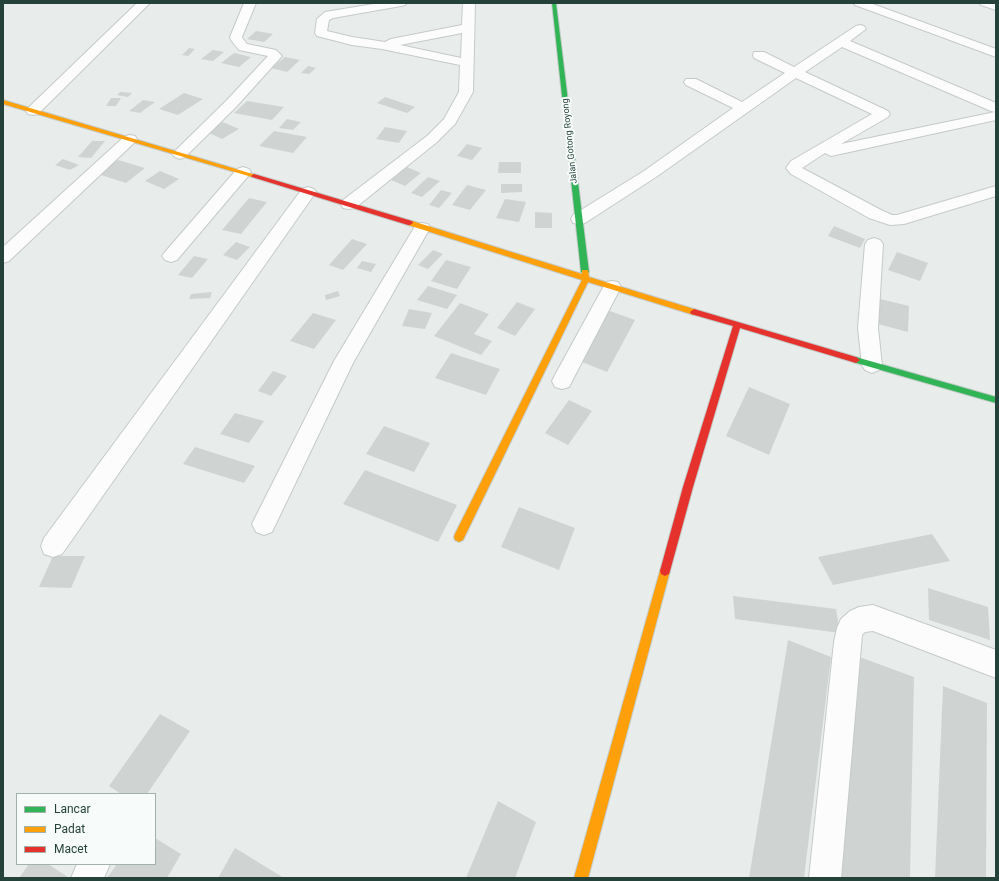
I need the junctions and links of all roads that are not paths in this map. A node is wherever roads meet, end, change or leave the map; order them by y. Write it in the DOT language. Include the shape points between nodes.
graph roads {
  1 [pos="144,3"];
  2 [pos="250,3"];
  3 [pos="401,3"];
  4 [pos="469,3"];
  5 [pos="554,3"];
  6 [pos="859,3"];
  7 [pos="985,3"];
  8 [pos="996,7"];
  9 [pos="468,28"];
  10 [pos="860,29"];
  11 [pos="841,42"];
  12 [pos="382,45"];
  13 [pos="996,53"];
  14 [pos="759,55"];
  15 [pos="467,63"];
  16 [pos="796,72"];
  17 [pos="691,82"];
  18 [pos="3,102"];
  19 [pos="743,108"];
  20 [pos="996,108"];
  21 [pos="32,111"];
  22 [pos="996,116"];
  23 [pos="894,119"];
  24 [pos="920,132"];
  25 [pos="130,139"];
  26 [pos="180,154"];
  27 [pos="810,155"];
  28 [pos="243,172"];
  29 [pos="996,191"];
  30 [pos="308,192"];
  31 [pos="349,204"];
  32 [pos="579,219"];
  33 [pos="422,228"];
  34 [pos="874,244"];
  35 [pos="3,256"];
  36 [pos="171,256"];
  37 [pos="586,279"];
  38 [pos="612,287"];
  39 [pos="737,325"];
  40 [pos="872,365"];
  41 [pos="562,381"];
  42 [pos="996,400"];
  43 [pos="264,524"];
  44 [pos="460,537"];
  45 [pos="53,546"];
  46 [pos="996,664"];
  47 [pos="94,865"];
  48 [pos="87,878"];
  49 [pos="582,878"];
  50 [pos="825,878"];
  1 -- 21 [label="street"];
  2 -- 26 [label="street" via="237,40 243,47 276,56"];
  3 -- 12 [label="street" via="337,13 324,19 321,33 324,35"];
  4 -- 9 [label="street"];
  5 -- 32 [label="street, Jalan Gotong Royong"];
  6 -- 13 [label="street"];
  7 -- 8 [label="street"];
  9 -- 12 [label="street"];
  9 -- 15 [label="street"];
  10 -- 11 [label="street"];
  11 -- 16 [label="street"];
  11 -- 20 [label="street"];
  12 -- 15 [label="street"];
  14 -- 16 [label="street"];
  15 -- 31 [label="street" via="466,92 450,121 432,139"];
  16 -- 19 [label="street"];
  16 -- 23 [label="street"];
  17 -- 19 [label="street"];
  18 -- 21 [label="street"];
  19 -- 32 [label="street" via="650,174"];
  21 -- 25 [label="street"];
  22 -- 24 [label="street"];
  23 -- 24 [label="street"];
  23 -- 27 [label="street"];
  24 -- 27 [label="street"];
  25 -- 26 [label="street"];
  25 -- 35 [label="street"];
  26 -- 28 [label="street"];
  27 -- 29 [label="street" via="796,164 795,169 890,220 898,220"];
  28 -- 30 [label="street"];
  28 -- 36 [label="street"];
  30 -- 31 [label="street"];
  30 -- 45 [label="street"];
  31 -- 33 [label="street"];
  32 -- 37 [label="street, Jalan Gotong Royong"];
  33 -- 37 [label="street"];
  33 -- 43 [label="street" via="344,360"];
  34 -- 40 [label="street" via="868,328"];
  37 -- 38 [label="street"];
  37 -- 44 [label="street"];
  38 -- 39 [label="street"];
  38 -- 41 [label="street"];
  39 -- 40 [label="street"];
  39 -- 49 [label="street" via="688,487 613,756"];
  40 -- 42 [label="street"];
  46 -- 50 [label="street" via="873,618 859,620 850,628"];
  47 -- 48 [label="street"];
}
